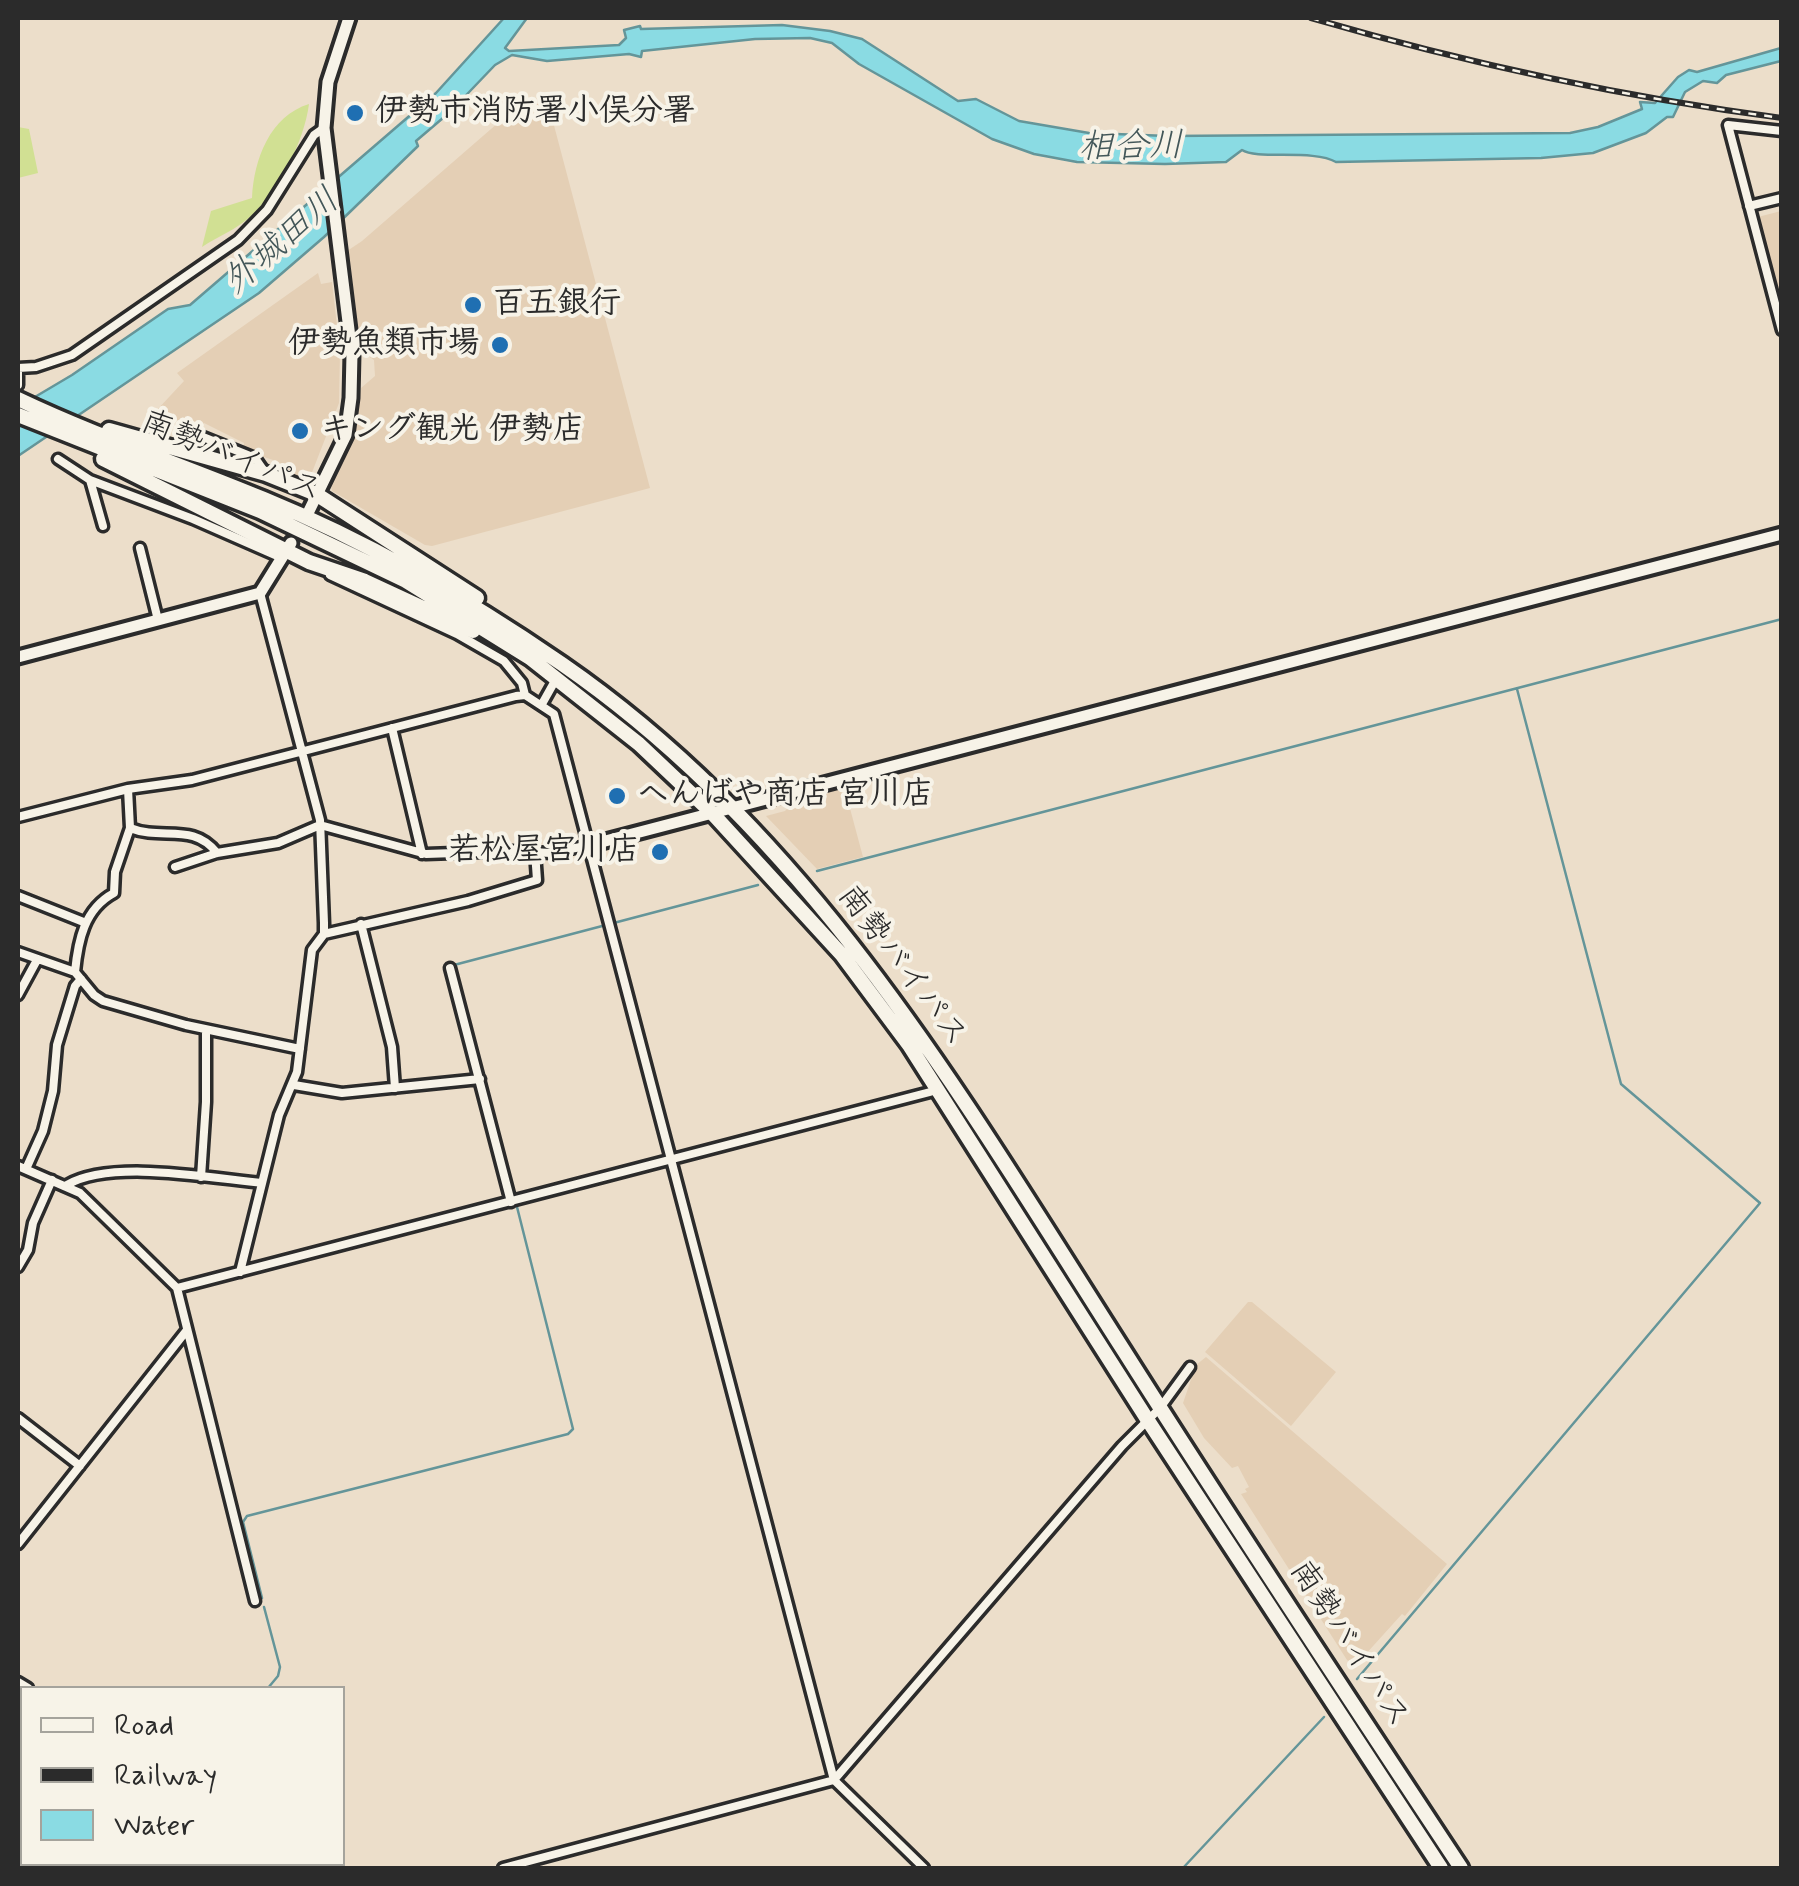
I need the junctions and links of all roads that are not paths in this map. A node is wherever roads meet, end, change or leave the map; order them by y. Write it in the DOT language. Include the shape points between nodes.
graph roads {
  1 [pos="350,18"];
  2 [pos="324,128"];
  3 [pos="1782,131"];
  4 [pos="1782,198"];
  5 [pos="1749,206"];
  6 [pos="1782,330"];
  7 [pos="18,368"];
  8 [pos="18,385"];
  9 [pos="18,399"];
  10 [pos="18,415"];
  11 [pos="61,427"];
  12 [pos="198,435"];
  13 [pos="58,458"];
  14 [pos="266,474"];
  15 [pos="90,480"];
  16 [pos="316,494"];
  17 [pos="309,511"];
  18 [pos="103,526"];
  19 [pos="1782,534"];
  20 [pos="140,548"];
  21 [pos="286,551"];
  22 [pos="309,562"];
  23 [pos="260,592"];
  24 [pos="158,620"];
  25 [pos="18,656"];
  26 [pos="560,672"];
  27 [pos="525,696"];
  28 [pos="542,704"];
  29 [pos="392,728"];
  30 [pos="302,752"];
  31 [pos="128,789"];
  32 [pos="733,810"];
  33 [pos="713,814"];
  34 [pos="18,816"];
  35 [pos="320,825"];
  36 [pos="130,828"];
  37 [pos="590,845"];
  38 [pos="535,852"];
  39 [pos="217,853"];
  40 [pos="422,854"];
  41 [pos="175,867"];
  42 [pos="18,896"];
  43 [pos="86,922"];
  44 [pos="361,924"];
  45 [pos="324,934"];
  46 [pos="18,952"];
  47 [pos="37,960"];
  48 [pos="450,968"];
  49 [pos="78,976"];
  50 [pos="18,994"];
  51 [pos="206,1030"];
  52 [pos="300,1049"];
  53 [pos="480,1079"];
  54 [pos="294,1085"];
  55 [pos="394,1088"];
  56 [pos="930,1092"];
  57 [pos="672,1160"];
  58 [pos="22,1168"];
  59 [pos="200,1177"];
  60 [pos="52,1180"];
  61 [pos="262,1182"];
  62 [pos="67,1185"];
  63 [pos="514,1201"];
  64 [pos="18,1267"];
  65 [pos="240,1272"];
  66 [pos="177,1288"];
  67 [pos="187,1330"];
  68 [pos="1190,1367"];
  69 [pos="1160,1408"];
  70 [pos="18,1418"];
  71 [pos="1147,1419"];
  72 [pos="80,1466"];
  73 [pos="18,1544"];
  74 [pos="255,1602"];
  75 [pos="834,1780"];
  76 [pos="503,1868"];
  77 [pos="924,1868"];
  78 [pos="1441,1868"];
  79 [pos="1461,1868"];
  1 -- 2 [label="street" via="322,85"];
  2 -- 7 [label="street" via="245,234 72,354"];
  2 -- 16 [label="street" via="352,354 346,434"];
  3 -- 5 [label="street" via="1728,125"];
  4 -- 5 [label="street"];
  5 -- 6 [label="street"];
  7 -- 8 [label="street"];
  9 -- 11 [label="highway, 南勢バイパス"];
  10 -- 11 [label="highway, 南勢バイパス"];
  11 -- 14 [label="highway" via="156,442"];
  11 -- 21 [label="highway" via="81,448"];
  11 -- 26 [label="highway, 南勢バイパス" via="72,438 354,554"];
  11 -- 26 [label="highway, 南勢バイパス" via="86,430 326,526 468,603"];
  12 -- 14 [label="street" via="255,458"];
  13 -- 15 [label="street"];
  14 -- 16 [label="highway"];
  15 -- 18 [label="street"];
  15 -- 21 [label="street"];
  16 -- 17 [label="street"];
  16 -- 26 [label="highway" via="534,637"];
  19 -- 32 [label="street"];
  20 -- 24 [label="street"];
  21 -- 22 [label="highway"];
  21 -- 23 [label="street"];
  22 -- 26 [label="highway" via="365,581"];
  22 -- 27 [label="street" via="504,661"];
  23 -- 24 [label="street"];
  23 -- 30 [label="street"];
  24 -- 25 [label="street"];
  26 -- 28 [label="street"];
  26 -- 32 [label="highway, 南勢バイパス" via="670,750"];
  26 -- 33 [label="highway, 南勢バイパス"];
  27 -- 28 [label="street"];
  27 -- 29 [label="street"];
  28 -- 37 [label="street" via="559,725"];
  29 -- 30 [label="street"];
  29 -- 40 [label="street"];
  30 -- 31 [label="street"];
  30 -- 35 [label="street"];
  31 -- 34 [label="street"];
  31 -- 36 [label="street"];
  32 -- 33 [label="street"];
  32 -- 69 [label="highway, 南勢バイパス" via="843,929 939,1060"];
  33 -- 37 [label="street"];
  33 -- 71 [label="highway, 南勢バイパス" via="804,910 876,1000"];
  35 -- 39 [label="street" via="278,843"];
  35 -- 40 [label="street"];
  35 -- 45 [label="street"];
  36 -- 39 [label="street" via="195,835"];
  36 -- 43 [label="street" via="114,894"];
  37 -- 38 [label="street"];
  37 -- 57 [label="street"];
  38 -- 40 [label="street"];
  38 -- 44 [label="street" via="537,880"];
  39 -- 41 [label="street"];
  42 -- 43 [label="street"];
  43 -- 49 [label="street"];
  44 -- 45 [label="street"];
  44 -- 55 [label="street" via="392,1047"];
  45 -- 52 [label="street" via="312,950"];
  46 -- 47 [label="street"];
  47 -- 49 [label="street"];
  47 -- 50 [label="street"];
  48 -- 53 [label="street"];
  49 -- 51 [label="street" via="103,1001"];
  49 -- 58 [label="street" via="56,1045 44,1131"];
  51 -- 52 [label="street"];
  51 -- 59 [label="street"];
  52 -- 54 [label="street"];
  53 -- 55 [label="street"];
  53 -- 63 [label="street"];
  54 -- 55 [label="street" via="327,1092"];
  54 -- 61 [label="street"];
  56 -- 57 [label="street"];
  57 -- 63 [label="street"];
  57 -- 75 [label="street"];
  58 -- 60 [label="street"];
  59 -- 61 [label="street"];
  59 -- 62 [label="street" via="95,1173"];
  60 -- 62 [label="street"];
  60 -- 64 [label="street"];
  61 -- 65 [label="street"];
  62 -- 66 [label="street"];
  63 -- 65 [label="street"];
  65 -- 66 [label="street"];
  66 -- 67 [label="street"];
  67 -- 72 [label="street"];
  67 -- 74 [label="street"];
  68 -- 69 [label="street"];
  69 -- 71 [label="street"];
  69 -- 79 [label="highway, 南勢バイパス"];
  70 -- 72 [label="street"];
  71 -- 75 [label="street"];
  71 -- 78 [label="highway, 南勢バイパス"];
  72 -- 73 [label="street"];
  75 -- 76 [label="street"];
  75 -- 77 [label="street"];
}
